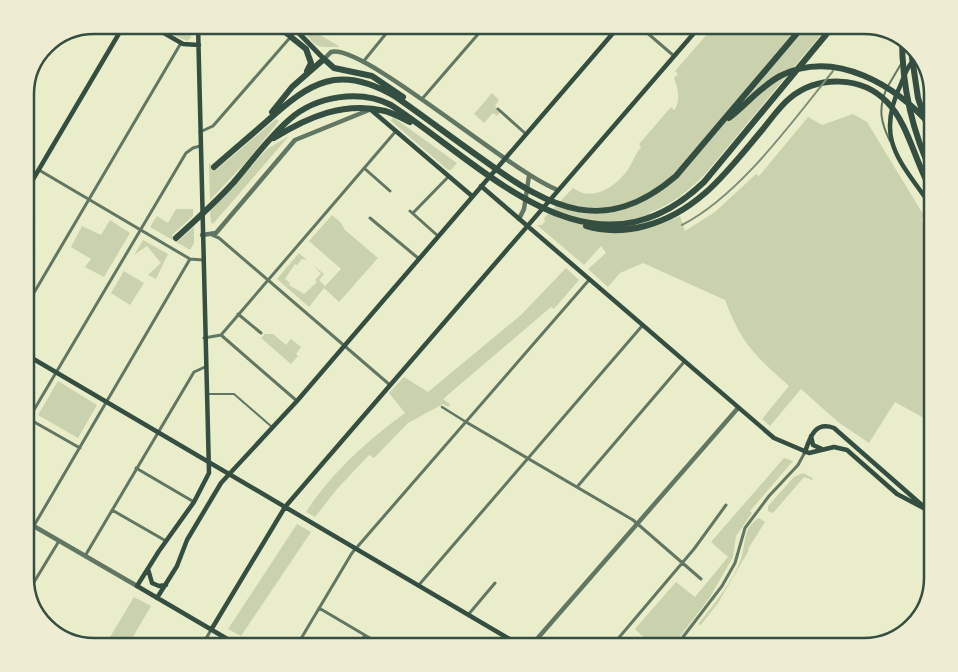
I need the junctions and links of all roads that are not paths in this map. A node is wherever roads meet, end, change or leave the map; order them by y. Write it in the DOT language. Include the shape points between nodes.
graph roads {
  1 [pos="119,34"];
  2 [pos="166,34"];
  3 [pos="198,34"];
  4 [pos="287,34"];
  5 [pos="294,34"];
  6 [pos="301,34"];
  7 [pos="386,34"];
  8 [pos="478,34"];
  9 [pos="612,34"];
  10 [pos="648,34"];
  11 [pos="693,34"];
  12 [pos="796,34"];
  13 [pos="826,34"];
  14 [pos="291,37"];
  15 [pos="181,43"];
  16 [pos="199,45"];
  17 [pos="903,48"];
  18 [pos="908,52"];
  19 [pos="674,56"];
  20 [pos="912,58"];
  21 [pos="324,59"];
  22 [pos="914,61"];
  23 [pos="363,62"];
  24 [pos="306,73"];
  25 [pos="422,99"];
  26 [pos="370,109"];
  27 [pos="498,109"];
  28 [pos="924,115"];
  29 [pos="924,119"];
  30 [pos="266,122"];
  31 [pos="434,124"];
  32 [pos="420,126"];
  33 [pos="719,126"];
  34 [pos="396,131"];
  35 [pos="200,132"];
  36 [pos="526,134"];
  37 [pos="269,141"];
  38 [pos="892,145"];
  39 [pos="200,146"];
  40 [pos="924,152"];
  41 [pos="504,159"];
  42 [pos="214,167"];
  43 [pos="364,168"];
  44 [pos="39,170"];
  45 [pos="449,176"];
  46 [pos="529,176"];
  47 [pos="924,176"];
  48 [pos="34,178"];
  49 [pos="481,186"];
  50 [pos="558,190"];
  51 [pos="390,191"];
  52 [pos="924,195"];
  53 [pos="472,196"];
  54 [pos="90,200"];
  55 [pos="370,218"];
  56 [pos="564,218"];
  57 [pos="519,219"];
  58 [pos="527,226"];
  59 [pos="141,230"];
  60 [pos="202,235"];
  61 [pos="211,235"];
  62 [pos="438,236"];
  63 [pos="176,238"];
  64 [pos="418,258"];
  65 [pos="190,259"];
  66 [pos="203,260"];
  67 [pos="268,280"];
  68 [pos="590,280"];
  69 [pos="34,290"];
  70 [pos="238,314"];
  71 [pos="642,326"];
  72 [pos="261,333"];
  73 [pos="220,335"];
  74 [pos="204,338"];
  75 [pos="344,345"];
  76 [pos="34,360"];
  77 [pos="684,362"];
  78 [pos="205,367"];
  79 [pos="56,373"];
  80 [pos="390,385"];
  81 [pos="207,394"];
  82 [pos="297,400"];
  83 [pos="107,403"];
  84 [pos="442,407"];
  85 [pos="738,408"];
  86 [pos="34,410"];
  87 [pos="34,421"];
  88 [pos="466,422"];
  89 [pos="273,427"];
  90 [pos="157,432"];
  91 [pos="811,434"];
  92 [pos="80,448"];
  93 [pos="824,449"];
  94 [pos="805,452"];
  95 [pos="528,458"];
  96 [pos="209,463"];
  97 [pos="136,468"];
  98 [pos="230,474"];
  99 [pos="577,487"];
  100 [pos="194,502"];
  101 [pos="726,505"];
  102 [pos="924,506"];
  103 [pos="285,507"];
  104 [pos="924,508"];
  105 [pos="112,510"];
  106 [pos="638,524"];
  107 [pos="34,526"];
  108 [pos="59,541"];
  109 [pos="166,541"];
  110 [pos="355,549"];
  111 [pos="85,556"];
  112 [pos="682,562"];
  113 [pos="148,568"];
  114 [pos="701,579"];
  115 [pos="34,582"];
  116 [pos="495,583"];
  117 [pos="166,585"];
  118 [pos="137,586"];
  119 [pos="418,586"];
  120 [pos="158,598"];
  121 [pos="319,608"];
  122 [pos="468,615"];
  123 [pos="211,630"];
  124 [pos="365,635"];
  125 [pos="206,638"];
  126 [pos="225,638"];
  127 [pos="301,638"];
  128 [pos="363,638"];
  129 [pos="370,638"];
  130 [pos="508,638"];
  131 [pos="538,638"];
  132 [pos="619,638"];
  133 [pos="682,638"];
  1 -- 44 [label="main road"];
  2 -- 15 [label="main road"];
  3 -- 16 [label="main road"];
  4 -- 14 [label="main road"];
  5 -- 14 [label="street"];
  6 -- 21 [label="main road"];
  7 -- 23 [label="street"];
  8 -- 25 [label="street"];
  9 -- 36 [label="main road"];
  10 -- 19 [label="street"];
  11 -- 19 [label="main road"];
  12 -- 33 [label="highway"];
  13 -- 56 [label="highway" via="712,173 675,205 643,219 621,223 593,224"];
  14 -- 24 [label="highway" via="310,55 311,64"];
  14 -- 35 [label="street" via="213,126"];
  15 -- 16 [label="main road"];
  15 -- 54 [label="street"];
  16 -- 35 [label="main road"];
  17 -- 40 [label="highway" via="906,93"];
  18 -- 38 [label="lane" via="883,100 883,126"];
  19 -- 50 [label="main road"];
  20 -- 28 [label="highway" via="916,91"];
  21 -- 23 [label="street" via="337,51"];
  21 -- 24 [label="highway"];
  21 -- 31 [label="highway" via="334,68 359,71 374,77"];
  22 -- 38 [label="main road" via="892,103 888,127"];
  23 -- 25 [label="street"];
  24 -- 30 [label="highway" via="283,96"];
  25 -- 41 [label="street"];
  26 -- 32 [label="highway" via="385,110"];
  26 -- 34 [label="main road"];
  26 -- 37 [label="highway" via="327,112"];
  26 -- 61 [label="street" via="295,140"];
  27 -- 36 [label="street"];
  29 -- 33 [label="highway" via="878,82 851,71 822,67 797,70 777,78"];
  30 -- 31 [label="highway" via="291,99 312,86 347,79 381,88"];
  30 -- 42 [label="highway"];
  31 -- 33 [label="highway" via="545,200 574,209 601,210 634,203 661,188"];
  32 -- 37 [label="highway" via="381,100 342,97 318,103 298,113"];
  32 -- 56 [label="highway" via="530,203"];
  34 -- 43 [label="street"];
  34 -- 45 [label="main road"];
  35 -- 39 [label="main road"];
  36 -- 41 [label="main road"];
  37 -- 63 [label="highway" via="226,191"];
  38 -- 52 [label="main road"];
  39 -- 59 [label="street" via="186,153"];
  39 -- 60 [label="main road"];
  41 -- 46 [label="street"];
  41 -- 49 [label="main road"];
  43 -- 51 [label="street"];
  43 -- 67 [label="street"];
  44 -- 48 [label="main road"];
  44 -- 54 [label="street"];
  45 -- 53 [label="main road"];
  45 -- 62 [label="street" via="412,212"];
  46 -- 50 [label="street"];
  46 -- 57 [label="street" via="524,209"];
  47 -- 56 [label="highway" via="898,116 888,102 872,90 839,81 810,86 793,96 715,186 679,213 624,230 598,230"];
  49 -- 53 [label="main road"];
  49 -- 57 [label="main road"];
  50 -- 58 [label="main road"];
  53 -- 62 [label="main road"];
  54 -- 59 [label="street"];
  54 -- 69 [label="street"];
  55 -- 64 [label="street"];
  57 -- 58 [label="main road"];
  58 -- 68 [label="main road"];
  58 -- 80 [label="main road"];
  59 -- 65 [label="street"];
  59 -- 79 [label="street"];
  60 -- 61 [label="street"];
  60 -- 66 [label="main road"];
  61 -- 67 [label="street" via="219,238"];
  62 -- 64 [label="main road"];
  64 -- 75 [label="main road"];
  65 -- 66 [label="street"];
  65 -- 83 [label="street"];
  66 -- 74 [label="main road"];
  67 -- 70 [label="street"];
  67 -- 75 [label="street"];
  68 -- 71 [label="main road"];
  68 -- 88 [label="street"];
  70 -- 72 [label="street"];
  70 -- 73 [label="street"];
  71 -- 77 [label="main road"];
  71 -- 95 [label="street"];
  73 -- 74 [label="street"];
  73 -- 82 [label="street"];
  74 -- 78 [label="main road"];
  75 -- 80 [label="street"];
  75 -- 82 [label="main road"];
  76 -- 79 [label="main road"];
  77 -- 85 [label="main road"];
  77 -- 99 [label="street"];
  78 -- 81 [label="main road"];
  78 -- 90 [label="street" via="194,372"];
  79 -- 83 [label="main road"];
  79 -- 86 [label="street"];
  80 -- 103 [label="main road"];
  81 -- 89 [label="lane" via="234,394"];
  81 -- 96 [label="main road"];
  82 -- 89 [label="main road"];
  83 -- 90 [label="main road"];
  83 -- 92 [label="street"];
  84 -- 88 [label="street"];
  85 -- 94 [label="main road" via="774,438"];
  85 -- 106 [label="street"];
  87 -- 92 [label="street"];
  88 -- 95 [label="street"];
  88 -- 110 [label="street"];
  89 -- 98 [label="main road"];
  90 -- 96 [label="main road"];
  90 -- 97 [label="street"];
  91 -- 93 [label="main road" via="813,445"];
  91 -- 94 [label="main road"];
  91 -- 102 [label="main road" via="822,426 836,430"];
  92 -- 107 [label="street"];
  93 -- 94 [label="main road" via="815,453"];
  93 -- 104 [label="main road" via="847,450 897,494"];
  94 -- 133 [label="street" via="798,465 743,531 737,560 722,586"];
  95 -- 99 [label="street"];
  95 -- 119 [label="street"];
  96 -- 98 [label="main road"];
  96 -- 100 [label="main road" via="209,476"];
  97 -- 100 [label="street"];
  97 -- 105 [label="street"];
  98 -- 103 [label="main road"];
  98 -- 117 [label="main road" via="218,487 187,540 180,561"];
  99 -- 106 [label="street"];
  100 -- 109 [label="main road"];
  101 -- 112 [label="street"];
  103 -- 110 [label="main road"];
  103 -- 123 [label="main road"];
  105 -- 109 [label="street"];
  105 -- 111 [label="street"];
  106 -- 112 [label="street"];
  106 -- 131 [label="street"];
  107 -- 108 [label="street"];
  108 -- 111 [label="street"];
  108 -- 115 [label="street"];
  109 -- 113 [label="main road"];
  110 -- 119 [label="main road"];
  110 -- 121 [label="street"];
  111 -- 118 [label="street"];
  112 -- 114 [label="street"];
  112 -- 132 [label="street"];
  113 -- 117 [label="main road" via="152,582"];
  113 -- 118 [label="main road"];
  116 -- 122 [label="street"];
  117 -- 120 [label="main road"];
  118 -- 120 [label="main road"];
  119 -- 122 [label="main road"];
  120 -- 123 [label="main road"];
  121 -- 124 [label="street"];
  121 -- 127 [label="street"];
  122 -- 130 [label="main road"];
  123 -- 125 [label="street"];
  123 -- 126 [label="main road"];
  124 -- 128 [label="street"];
  124 -- 129 [label="street"];
}
